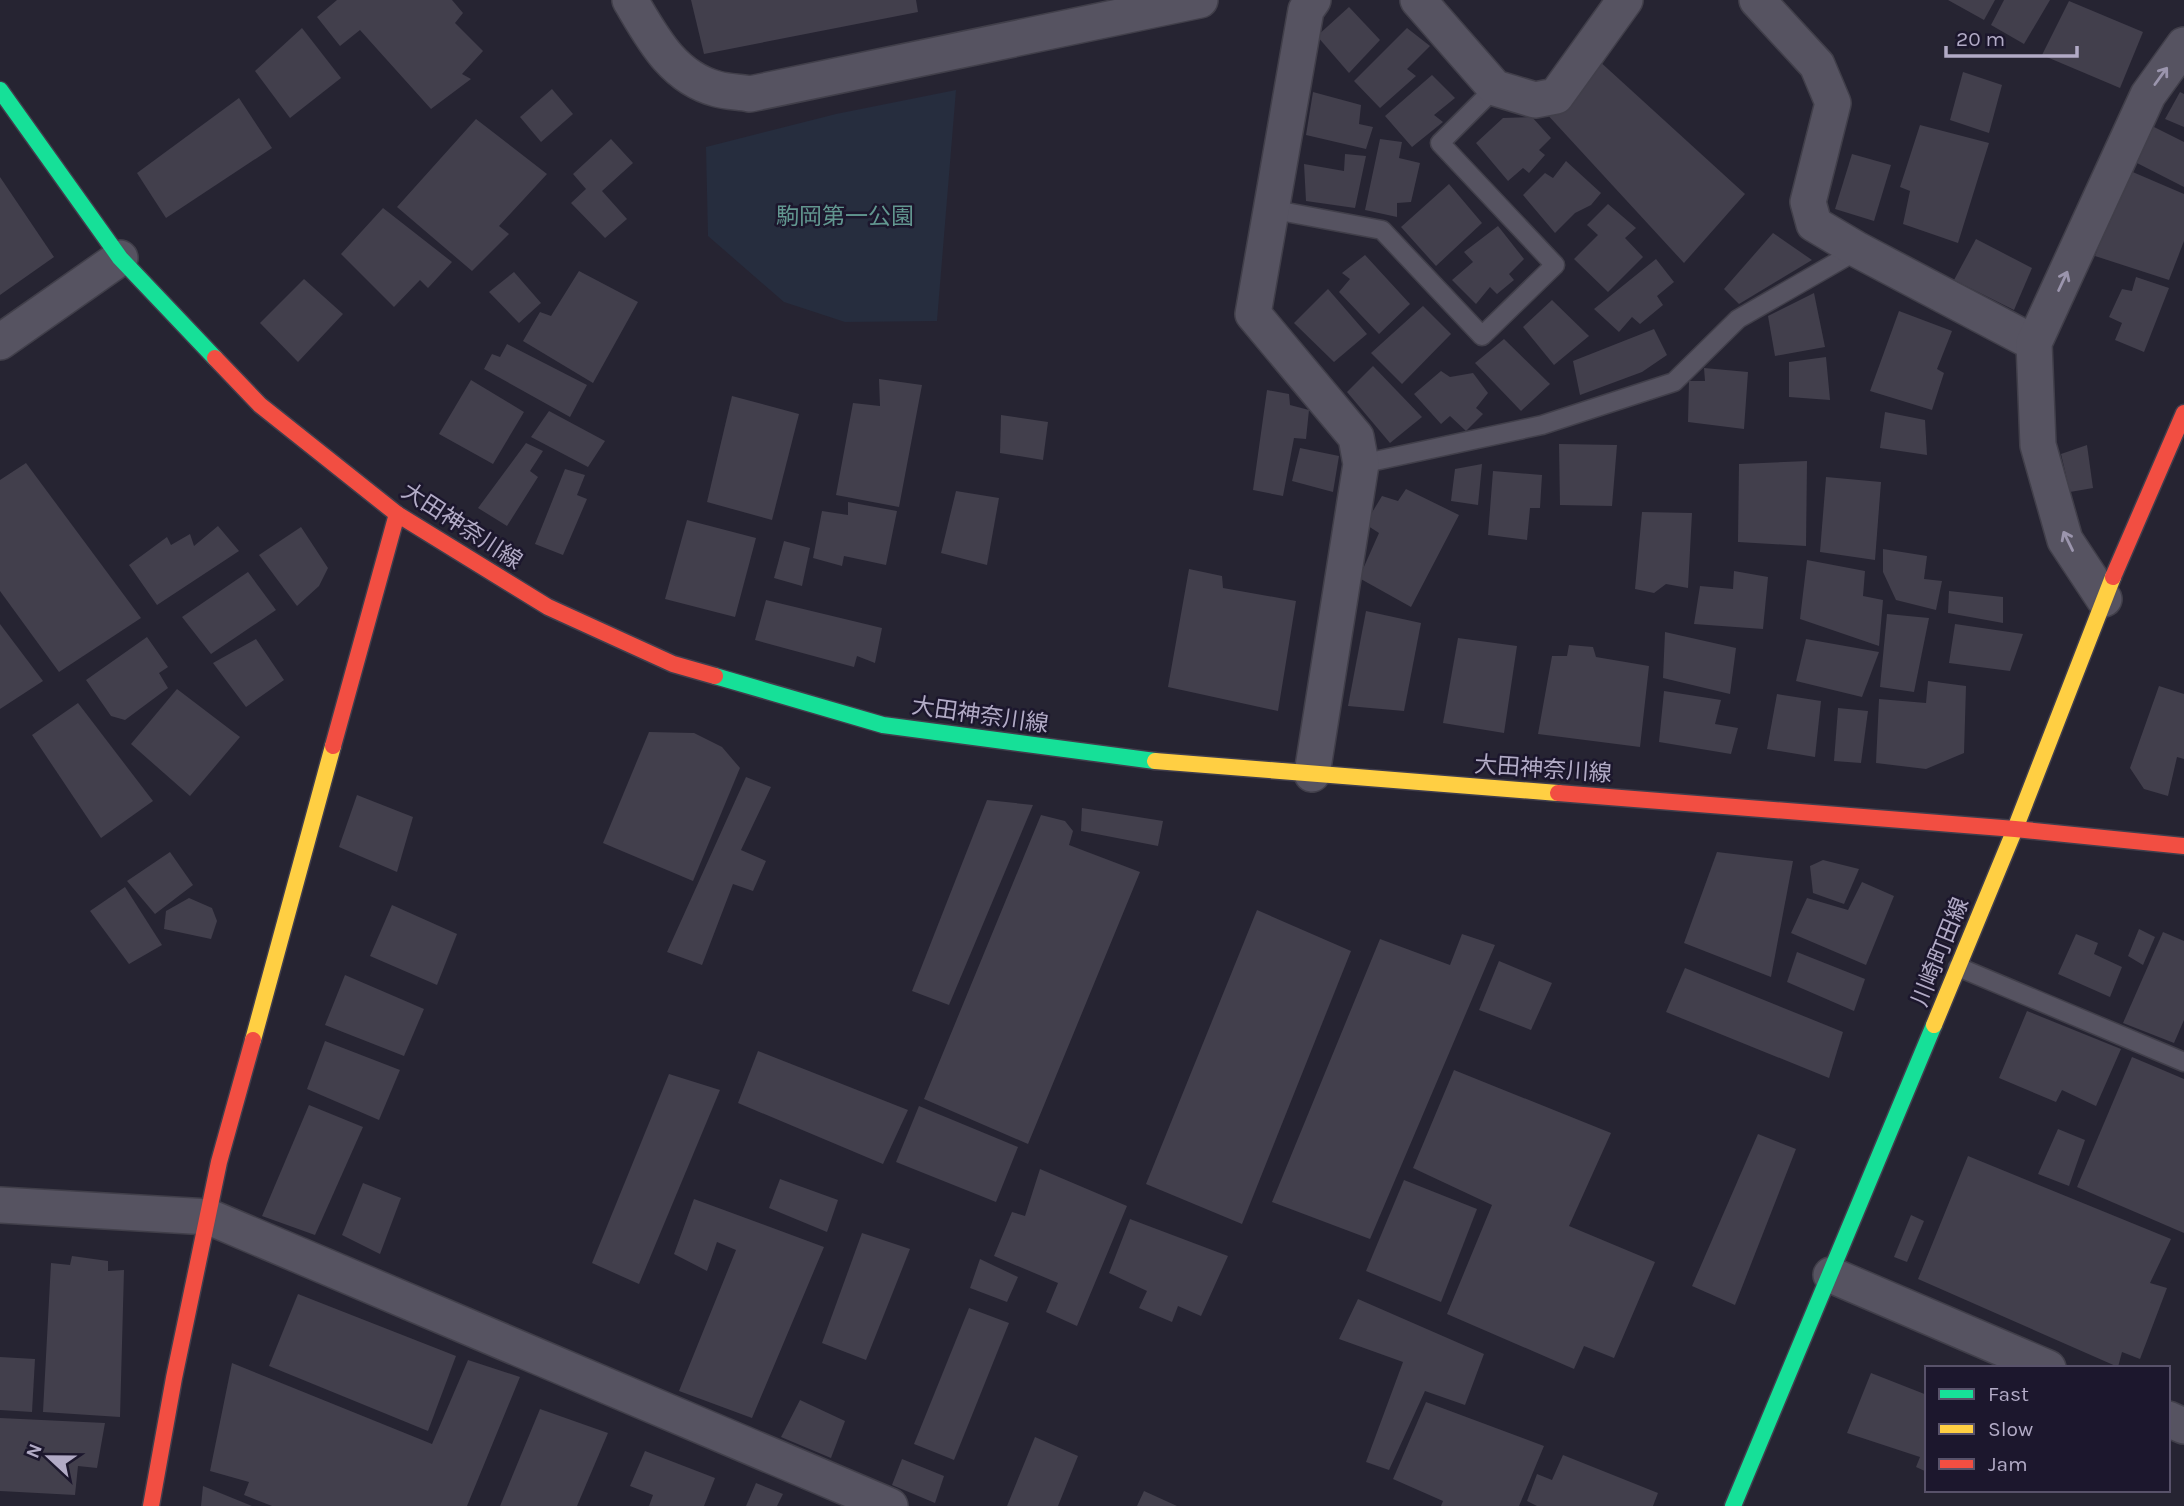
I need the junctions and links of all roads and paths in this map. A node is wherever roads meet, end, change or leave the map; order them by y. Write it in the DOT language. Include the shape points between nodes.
graph roads {
  1 [pos="630,0"];
  2 [pos="1200,0"];
  3 [pos="1313,0"];
  4 [pos="1418,0"];
  5 [pos="1625,0"];
  6 [pos="1757,0"];
  7 [pos="2184,45"];
  8 [pos="1495,88"];
  9 [pos="0,90"];
  10 [pos="1270,209"];
  11 [pos="1858,250"];
  12 [pos="120,258"];
  13 [pos="0,342"];
  14 [pos="2034,343"];
  15 [pos="2184,413"];
  16 [pos="1361,464"];
  17 [pos="397,514"];
  18 [pos="2104,599"];
  19 [pos="1312,774"];
  20 [pos="2015,829"];
  21 [pos="2184,846"];
  22 [pos="1958,967"];
  23 [pos="2184,1062"];
  24 [pos="0,1205"];
  25 [pos="209,1217"];
  26 [pos="1831,1275"];
  27 [pos="2043,1366"];
  28 [pos="151,1506"];
  29 [pos="890,1506"];
  30 [pos="1733,1506"];
  1 -- 2 [label="street" via="670,61 696,81 750,94"];
  3 -- 10 [label="street" via="1306,10"];
  4 -- 8 [label="street"];
  5 -- 8 [label="street" via="1556,96 1535,100"];
  6 -- 11 [label="street" via="1817,65 1833,103 1808,202 1814,224"];
  14 -- 7 [label="street, one-way" via="2148,95"];
  8 -- 10 [label="lane" via="1440,143 1555,265 1482,336 1382,230"];
  9 -- 12 [label="main road, 大田神奈川線"];
  10 -- 16 [label="street" via="1253,314 1356,436"];
  11 -- 14 [label="street"];
  11 -- 16 [label="lane" via="1738,319 1674,382 1542,425"];
  12 -- 13 [label="street"];
  12 -- 17 [label="main road, 大田神奈川線" via="260,405"];
  18 -- 14 [label="street, one-way" via="2065,540 2038,445"];
  15 -- 18 [label="main road, 川崎町田線"];
  16 -- 19 [label="street"];
  17 -- 19 [label="main road, 大田神奈川線" via="548,607 673,664 883,725 1168,763"];
  17 -- 25 [label="main road" via="219,1162"];
  18 -- 20 [label="main road, 川崎町田線"];
  19 -- 20 [label="main road, 大田神奈川線"];
  20 -- 21 [label="main road, 大田神奈川線"];
  20 -- 22 [label="main road, 川崎町田線"];
  22 -- 23 [label="lane"];
  22 -- 26 [label="main road, 川崎町田線"];
  24 -- 25 [label="street"];
  25 -- 28 [label="main road"];
  25 -- 29 [label="street"];
  26 -- 27 [label="street"];
  26 -- 30 [label="main road, 川崎町田線"];
}
